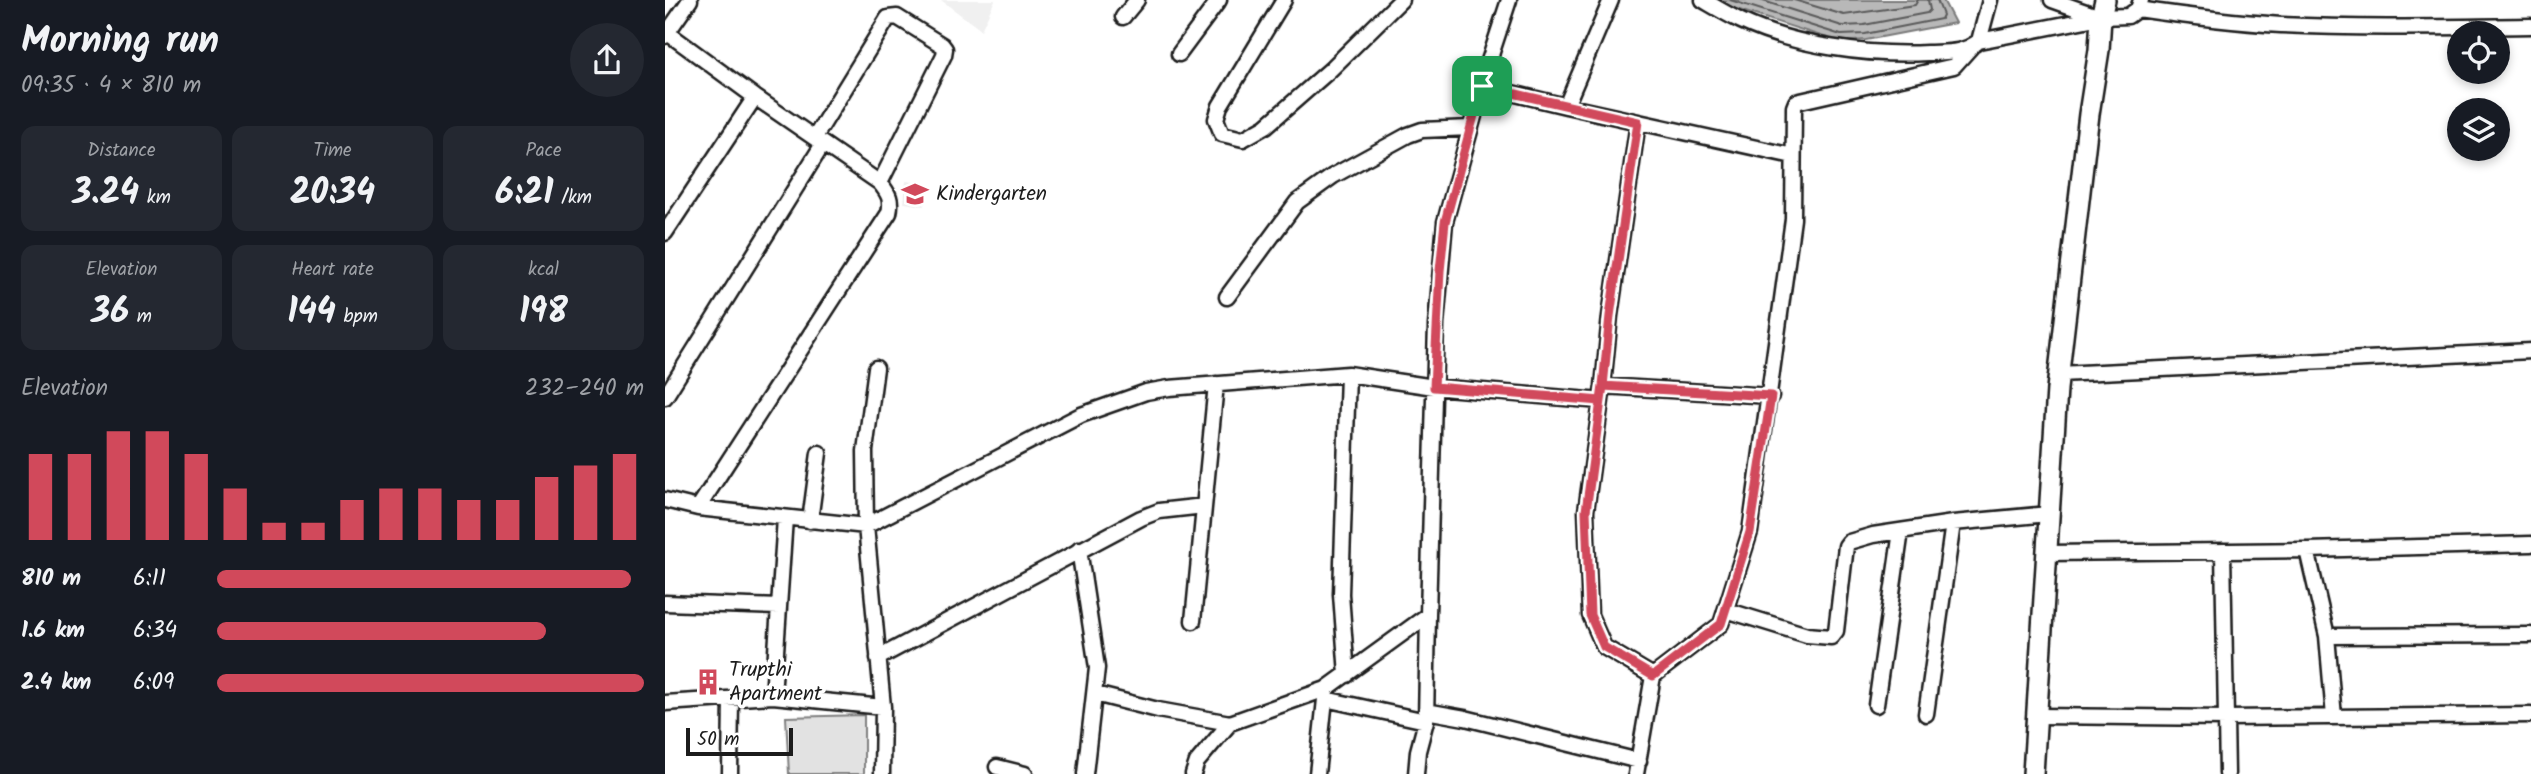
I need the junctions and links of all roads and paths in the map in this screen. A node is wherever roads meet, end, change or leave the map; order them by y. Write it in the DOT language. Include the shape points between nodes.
graph roads {
  1 [pos="690,0"];
  2 [pos="1137,0"];
  3 [pos="1219,0"];
  4 [pos="1284,0"];
  5 [pos="1401,0"];
  6 [pos="1509,0"];
  7 [pos="1611,0"];
  8 [pos="1703,0"];
  9 [pos="1990,0"];
  10 [pos="2052,0"];
  11 [pos="2139,5"];
  12 [pos="2103,9"];
  13 [pos="1123,18"];
  14 [pos="2531,26"];
  15 [pos="666,33"];
  16 [pos="1975,44"];
  17 [pos="1179,54"];
  18 [pos="1482,86"];
  19 [pos="755,97"];
  20 [pos="1566,106"];
  21 [pos="1638,122"];
  22 [pos="1470,128"];
  23 [pos="819,141"];
  24 [pos="1793,156"];
  25 [pos="880,183"];
  26 [pos="665,233"];
  27 [pos="1227,297"];
  28 [pos="2531,351"];
  29 [pos="876,368"];
  30 [pos="1348,374"];
  31 [pos="2059,374"];
  32 [pos="1216,384"];
  33 [pos="1434,387"];
  34 [pos="1602,393"];
  35 [pos="1771,396"];
  36 [pos="665,397"];
  37 [pos="819,453"];
  38 [pos="665,500"];
  39 [pos="1204,506"];
  40 [pos="698,509"];
  41 [pos="736,513"];
  42 [pos="2049,513"];
  43 [pos="811,517"];
  44 [pos="785,518"];
  45 [pos="1953,523"];
  46 [pos="866,526"];
  47 [pos="1901,531"];
  48 [pos="2531,544"];
  49 [pos="1079,550"];
  50 [pos="2307,550"];
  51 [pos="2223,551"];
  52 [pos="2047,553"];
  53 [pos="665,603"];
  54 [pos="779,607"];
  55 [pos="1726,610"];
  56 [pos="1428,615"];
  57 [pos="1193,621"];
  58 [pos="2531,635"];
  59 [pos="2327,636"];
  60 [pos="878,658"];
  61 [pos="1347,675"];
  62 [pos="1653,676"];
  63 [pos="1095,694"];
  64 [pos="1326,694"];
  65 [pos="773,696"];
  66 [pos="731,699"];
  67 [pos="665,703"];
  68 [pos="1876,705"];
  69 [pos="883,707"];
  70 [pos="1926,714"];
  71 [pos="2531,715"];
  72 [pos="1426,716"];
  73 [pos="2037,716"];
  74 [pos="2334,717"];
  75 [pos="2227,718"];
  76 [pos="1230,723"];
  77 [pos="997,767"];
  78 [pos="1638,767"];
  79 [pos="730,774"];
  80 [pos="883,774"];
  81 [pos="1025,774"];
  82 [pos="1084,774"];
  83 [pos="1193,774"];
  84 [pos="1317,774"];
  85 [pos="1416,774"];
  86 [pos="2033,774"];
  87 [pos="2227,774"];
  1 -- 15 [label="street"];
  2 -- 13 [label="street"];
  3 -- 17 [label="street"];
  4 -- 5 [label="street" via="1220,106 1216,119 1222,134 1243,139 1266,126"];
  6 -- 18 [label="street"];
  7 -- 20 [label="street"];
  8 -- 16 [label="street" via="1742,22 1798,40 1857,51 1959,51"];
  9 -- 16 [label="street"];
  10 -- 12 [label="street"];
  11 -- 12 [label="street" via="2128,16"];
  11 -- 14 [label="street" via="2208,19 2281,25"];
  12 -- 16 [label="street"];
  12 -- 31 [label="street"];
  15 -- 19 [label="street"];
  16 -- 24 [label="street" via="1954,65 1796,102"];
  18 -- 20 [label="street"];
  18 -- 22 [label="street"];
  19 -- 23 [label="street"];
  19 -- 26 [label="street"];
  20 -- 21 [label="street"];
  21 -- 24 [label="street"];
  21 -- 34 [label="street"];
  22 -- 27 [label="street" via="1415,132 1333,176 1297,202"];
  22 -- 33 [label="street" via="1445,222"];
  23 -- 25 [label="street"];
  23 -- 25 [label="street" via="888,18 897,17 942,45 944,55"];
  23 -- 36 [label="street"];
  24 -- 35 [label="street" via="1793,219"];
  25 -- 40 [label="street" via="891,202 888,213"];
  28 -- 31 [label="street"];
  29 -- 46 [label="street" via="865,451"];
  30 -- 32 [label="street"];
  30 -- 33 [label="street"];
  30 -- 61 [label="street" via="1341,594"];
  31 -- 42 [label="street"];
  32 -- 39 [label="street"];
  32 -- 46 [label="street" via="1146,392 1081,415"];
  33 -- 34 [label="street"];
  33 -- 56 [label="street"];
  34 -- 35 [label="street"];
  34 -- 62 [label="street" via="1586,511 1590,615 1604,647"];
  35 -- 55 [label="street" via="1750,532"];
  37 -- 43 [label="street"];
  38 -- 40 [label="street"];
  39 -- 49 [label="street" via="1159,511"];
  39 -- 57 [label="street"];
  40 -- 41 [label="street"];
  41 -- 43 [label="street" via="741,504"];
  41 -- 44 [label="street"];
  42 -- 45 [label="street"];
  42 -- 52 [label="street"];
  43 -- 44 [label="street"];
  43 -- 46 [label="street"];
  44 -- 54 [label="street"];
  45 -- 47 [label="street"];
  45 -- 70 [label="street"];
  46 -- 60 [label="street"];
  47 -- 55 [label="street" via="1847,544 1836,631 1831,637 1807,635"];
  47 -- 68 [label="street"];
  48 -- 50 [label="street"];
  49 -- 60 [label="street"];
  49 -- 63 [label="street" via="1097,668"];
  50 -- 51 [label="street"];
  50 -- 59 [label="street"];
  51 -- 52 [label="street"];
  51 -- 75 [label="street"];
  52 -- 73 [label="street"];
  53 -- 54 [label="street"];
  54 -- 65 [label="street"];
  55 -- 62 [label="street" via="1721,624"];
  56 -- 61 [label="street"];
  56 -- 72 [label="street"];
  58 -- 59 [label="street"];
  59 -- 74 [label="street"];
  60 -- 69 [label="street"];
  61 -- 64 [label="street"];
  62 -- 78 [label="street"];
  63 -- 76 [label="street"];
  63 -- 82 [label="street"];
  64 -- 72 [label="street"];
  64 -- 76 [label="street"];
  64 -- 84 [label="street"];
  65 -- 66 [label="street"];
  65 -- 69 [label="street"];
  66 -- 67 [label="street"];
  66 -- 79 [label="street"];
  69 -- 80 [label="street"];
  71 -- 74 [label="street"];
  72 -- 78 [label="street" via="1465,718"];
  72 -- 85 [label="street"];
  73 -- 75 [label="street"];
  73 -- 86 [label="street"];
  74 -- 75 [label="street"];
  75 -- 87 [label="street"];
  76 -- 83 [label="street" via="1197,762"];
  77 -- 81 [label="street"];
}
